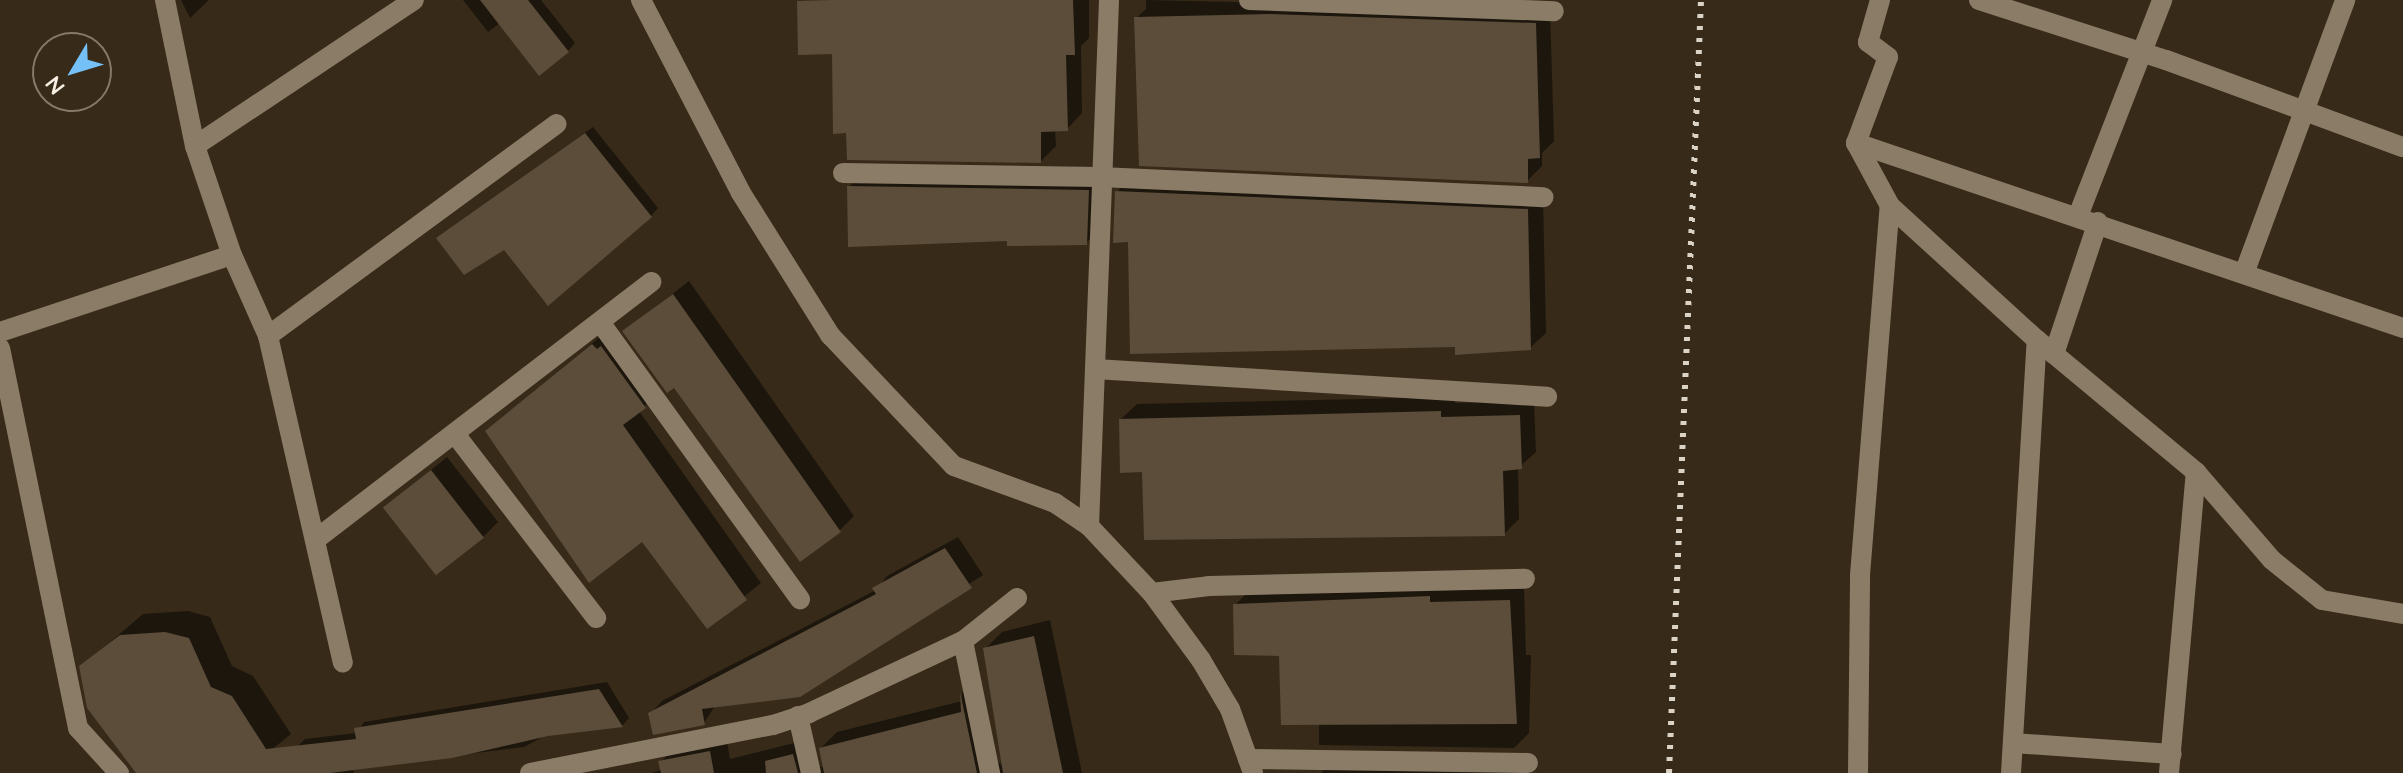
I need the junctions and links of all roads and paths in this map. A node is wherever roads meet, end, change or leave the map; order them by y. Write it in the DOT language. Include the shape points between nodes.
graph roads {
  1 [pos="165,0"];
  2 [pos="414,0"];
  3 [pos="641,0"];
  4 [pos="1109,0"];
  5 [pos="1249,0"];
  6 [pos="1880,0"];
  7 [pos="1979,0"];
  8 [pos="2162,0"];
  9 [pos="2345,0"];
  10 [pos="1554,11"];
  11 [pos="2143,53"];
  12 [pos="2307,112"];
  13 [pos="557,124"];
  14 [pos="1856,143"];
  15 [pos="195,146"];
  16 [pos="2403,147"];
  17 [pos="843,173"];
  18 [pos="1100,177"];
  19 [pos="1544,197"];
  20 [pos="1890,206"];
  21 [pos="2078,216"];
  22 [pos="2098,222"];
  23 [pos="232,255"];
  24 [pos="2245,271"];
  25 [pos="651,282"];
  26 [pos="600,322"];
  27 [pos="2403,328"];
  28 [pos="0,332"];
  29 [pos="268,336"];
  30 [pos="2037,340"];
  31 [pos="0,348"];
  32 [pos="2054,354"];
  33 [pos="1095,369"];
  34 [pos="1547,397"];
  35 [pos="455,434"];
  36 [pos="2196,472"];
  37 [pos="1089,526"];
  38 [pos="315,540"];
  39 [pos="1525,579"];
  40 [pos="1152,593"];
  41 [pos="1017,598"];
  42 [pos="800,599"];
  43 [pos="2403,614"];
  44 [pos="596,618"];
  45 [pos="963,641"];
  46 [pos="343,663"];
  47 [pos="798,716"];
  48 [pos="2013,743"];
  49 [pos="1528,763"];
  50 [pos="2170,763"];
  51 [pos="628,764"];
  52 [pos="1251,766"];
  53 [pos="119,773"];
  54 [pos="530,773"];
  55 [pos="811,773"];
  56 [pos="990,773"];
  57 [pos="1858,773"];
  58 [pos="2011,773"];
  1 -- 15 [label="street"];
  2 -- 15 [label="street"];
  3 -- 37 [label="street" via="741,193 830,335 954,466 1055,503"];
  4 -- 18 [label="street"];
  5 -- 10 [label="street"];
  6 -- 14 [label="street" via="1868,42 1888,57"];
  7 -- 11 [label="street"];
  8 -- 11 [label="street"];
  9 -- 12 [label="street"];
  11 -- 12 [label="street"];
  11 -- 21 [label="street"];
  12 -- 16 [label="street"];
  12 -- 24 [label="street"];
  13 -- 29 [label="street"];
  14 -- 20 [label="street"];
  14 -- 21 [label="street"];
  15 -- 23 [label="street"];
  17 -- 18 [label="street"];
  18 -- 19 [label="street"];
  18 -- 33 [label="street"];
  20 -- 30 [label="street"];
  20 -- 57 [label="street" via="1860,575"];
  21 -- 22 [label="street"];
  22 -- 24 [label="street"];
  22 -- 32 [label="street"];
  23 -- 28 [label="street"];
  23 -- 29 [label="street"];
  24 -- 27 [label="street"];
  25 -- 26 [label="street"];
  26 -- 35 [label="street"];
  26 -- 42 [label="street"];
  29 -- 38 [label="street"];
  30 -- 32 [label="street"];
  30 -- 48 [label="street"];
  31 -- 53 [label="street" via="78,728"];
  32 -- 36 [label="street"];
  33 -- 34 [label="street"];
  33 -- 37 [label="street"];
  35 -- 38 [label="street"];
  35 -- 44 [label="street"];
  36 -- 43 [label="street" via="2272,560 2322,600"];
  36 -- 50 [label="street"];
  37 -- 40 [label="street"];
  38 -- 46 [label="street"];
  39 -- 40 [label="street" via="1209,586"];
  40 -- 52 [label="street" via="1230,709"];
  41 -- 45 [label="street"];
  45 -- 47 [label="street"];
  45 -- 56 [label="street"];
  47 -- 51 [label="street"];
  47 -- 55 [label="street"];
  48 -- 50 [label="street"];
  48 -- 58 [label="street"];
  49 -- 52 [label="street"];
  51 -- 54 [label="street"];
}
